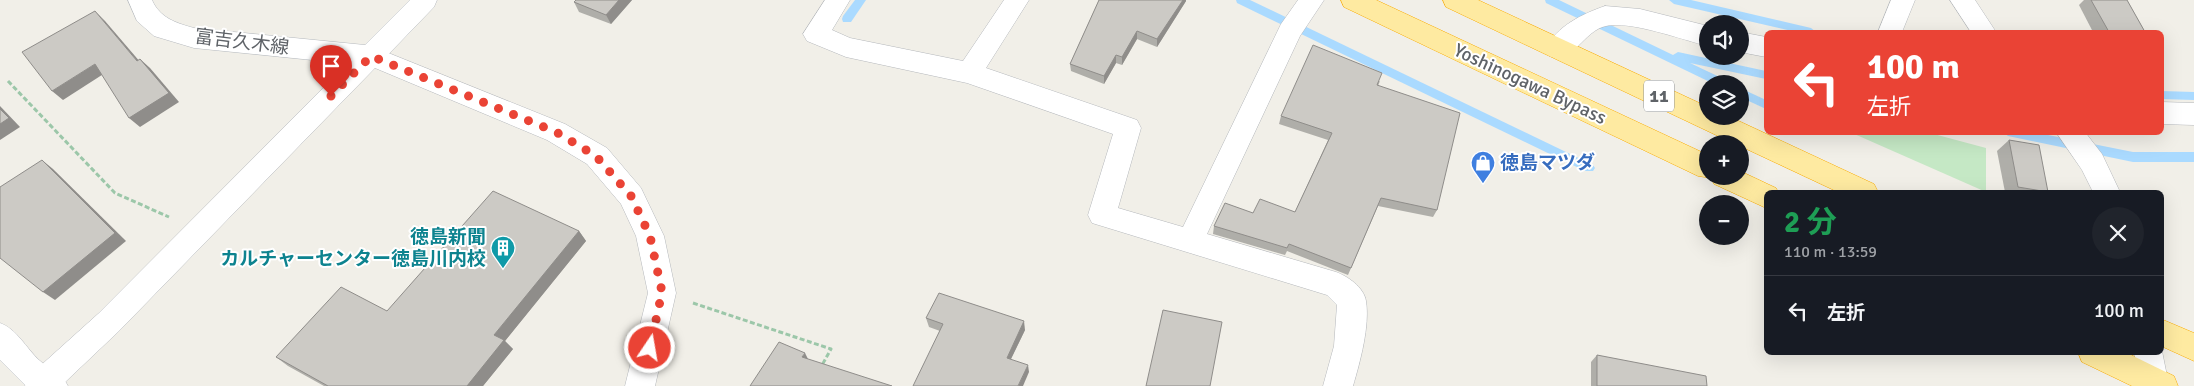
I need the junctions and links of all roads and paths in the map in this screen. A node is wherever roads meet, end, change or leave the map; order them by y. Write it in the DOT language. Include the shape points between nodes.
graph roads {
  1 [pos="140,0"];
  2 [pos="425,0"];
  3 [pos="838,0"];
  4 [pos="1017,0"];
  5 [pos="1353,0"];
  6 [pos="1455,0"];
  7 [pos="1903,0"];
  8 [pos="1962,0"];
  9 [pos="1300,16"];
  10 [pos="1891,30"];
  11 [pos="1983,30"];
  12 [pos="1699,34"];
  13 [pos="1749,44"];
  14 [pos="1764,47"];
  15 [pos="1558,49"];
  16 [pos="371,56"];
  17 [pos="969,73"];
  18 [pos="8,81"];
  19 [pos="2164,113"];
  20 [pos="2194,114"];
  21 [pos="2071,135"];
  22 [pos="1699,164"];
  23 [pos="1743,185"];
  24 [pos="1860,190"];
  25 [pos="2106,190"];
  26 [pos="1764,195"];
  27 [pos="200,230"];
  28 [pos="1190,241"];
  29 [pos="662,292"];
  30 [pos="2164,333"];
  31 [pos="0,336"];
  32 [pos="2194,347"];
  33 [pos="2101,355"];
  34 [pos="819,371"];
  35 [pos="2155,376"];
  36 [pos="46,385"];
  37 [pos="640,386"];
  38 [pos="1338,386"];
  1 -- 16 [label="street, 富吉久木線" via="146,14 164,29 194,38"];
  2 -- 16 [label="street"];
  3 -- 17 [label="street" via="816,34 846,47"];
  4 -- 17 [label="street"];
  5 -- 22 [label="highway, Yoshinogawa Bypass / 11"];
  6 -- 15 [label="highway, 11"];
  7 -- 10 [label="street"];
  8 -- 11 [label="street"];
  9 -- 28 [label="street"];
  12 -- 15 [label="street" via="1621,16 1596,19 1580,27"];
  13 -- 14 [label="street"];
  15 -- 24 [label="highway, 11"];
  16 -- 27 [label="street"];
  16 -- 29 [label="street, 富吉久木線" via="556,132 596,156 635,204 650,236"];
  17 -- 28 [label="street" via="1128,128 1102,215"];
  18 -- 27 [label="path" via="115,192"];
  19 -- 20 [label="street"];
  21 -- 25 [label="street" via="2092,162"];
  23 -- 26 [label="highway"];
  27 -- 36 [label="street"];
  28 -- 38 [label="street" via="1336,285 1347,295 1352,300 1349,346"];
  29 -- 34 [label="path" via="831,349"];
  29 -- 37 [label="street"];
  30 -- 32 [label="highway"];
  31 -- 36 [label="street" via="15,358"];
  33 -- 35 [label="highway"];
}
